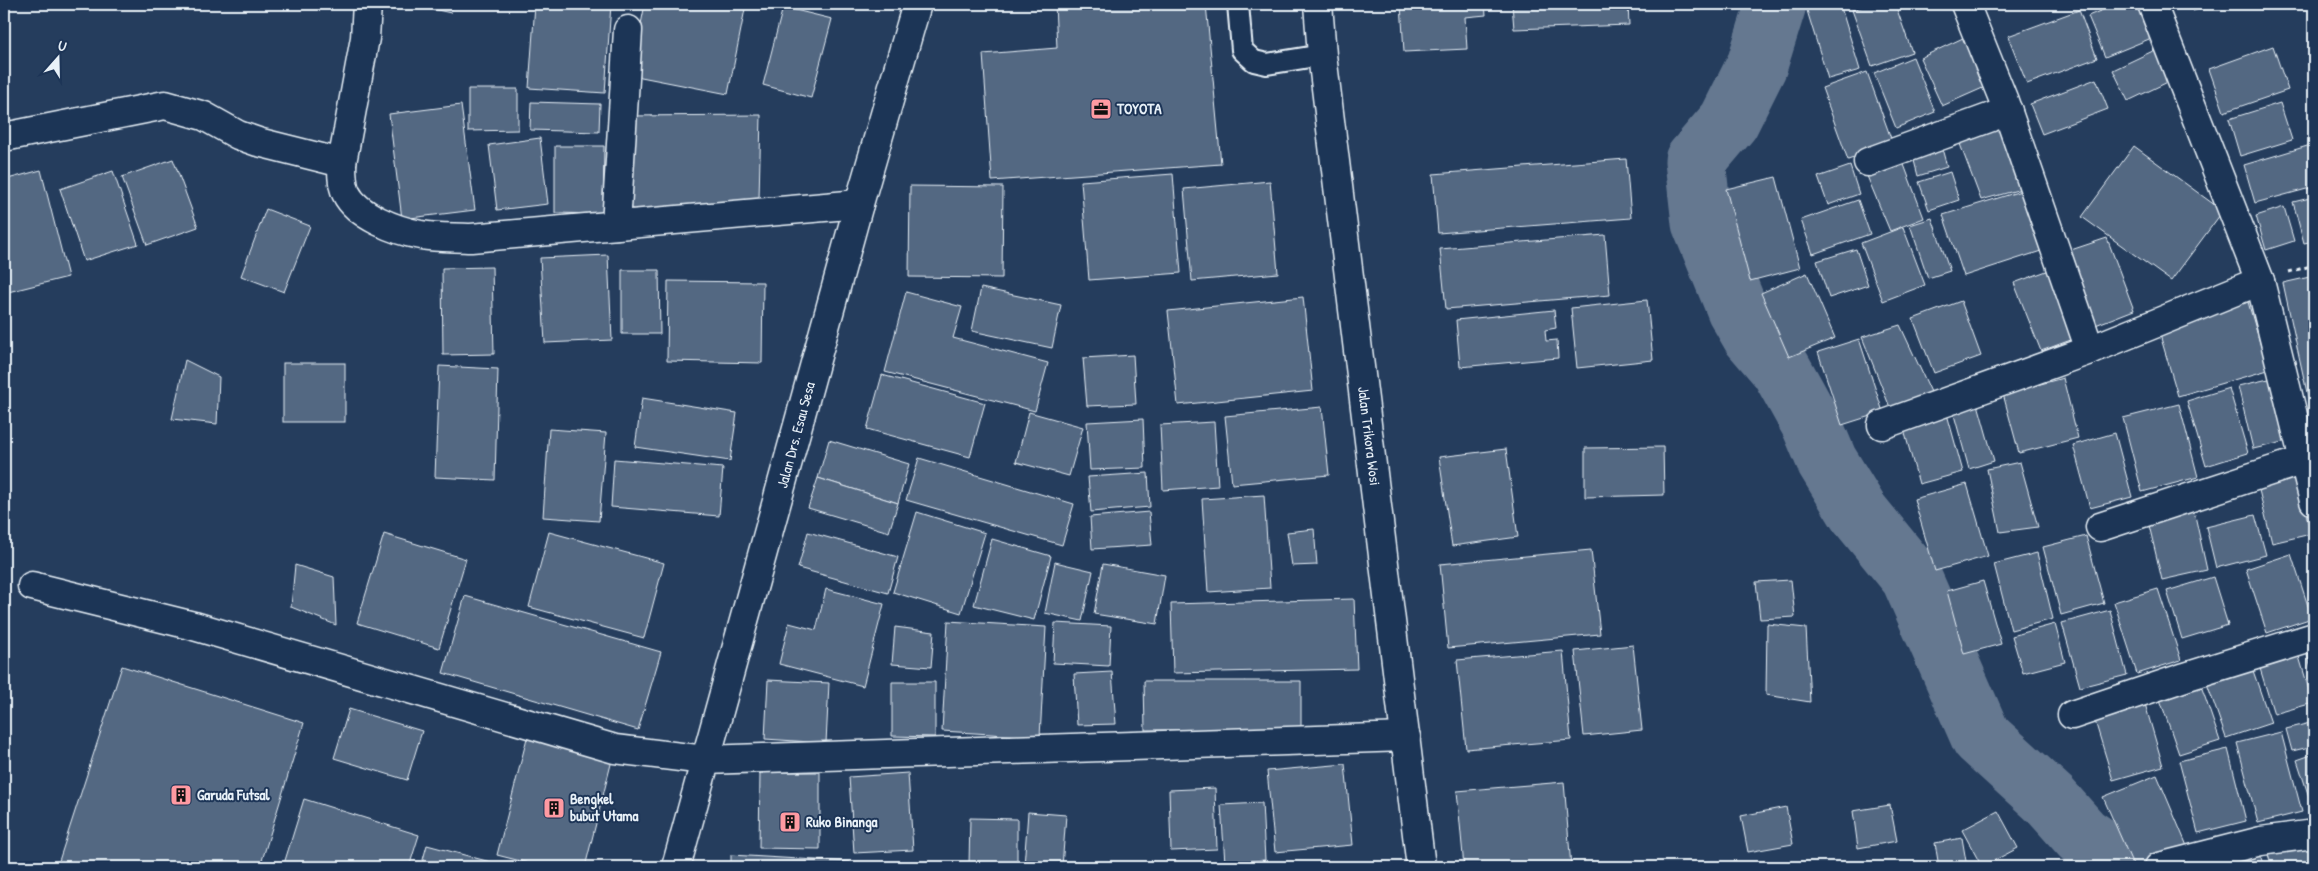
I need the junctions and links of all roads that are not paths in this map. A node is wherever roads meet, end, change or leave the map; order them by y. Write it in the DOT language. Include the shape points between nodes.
graph roads {
  1 [pos="367,4"];
  2 [pos="917,4"];
  3 [pos="1238,4"];
  4 [pos="1318,4"];
  5 [pos="1965,4"];
  6 [pos="2152,4"];
  7 [pos="628,30"];
  8 [pos="1322,55"];
  9 [pos="2008,111"];
  10 [pos="4,137"];
  11 [pos="1868,162"];
  12 [pos="342,163"];
  13 [pos="859,204"];
  14 [pos="616,225"];
  15 [pos="2260,281"];
  16 [pos="2090,350"];
  17 [pos="1882,425"];
  18 [pos="2304,460"];
  19 [pos="2314,501"];
  20 [pos="2100,528"];
  21 [pos="32,586"];
  22 [pos="2314,637"];
  23 [pos="2072,715"];
  24 [pos="1406,737"];
  25 [pos="705,760"];
  26 [pos="2314,834"];
  27 [pos="676,867"];
  28 [pos="1421,867"];
  29 [pos="2159,867"];
  1 -- 12 [label="main road" via="365,38"];
  2 -- 13 [label="main road, Jalan Drs. Esau Sesa"];
  3 -- 8 [label="lane" via="1242,50 1254,61 1267,64"];
  4 -- 8 [label="main road, Jalan Trikora Wosi"];
  5 -- 9 [label="main road"];
  6 -- 15 [label="main road"];
  7 -- 14 [label="main road"];
  8 -- 24 [label="main road, Jalan Trikora Wosi"];
  9 -- 11 [label="main road"];
  9 -- 16 [label="main road"];
  10 -- 12 [label="main road" via="166,105 204,116 244,138"];
  12 -- 14 [label="main road" via="345,191 361,212 421,235 471,238"];
  13 -- 14 [label="main road"];
  13 -- 25 [label="main road, Jalan Drs. Esau Sesa"];
  15 -- 16 [label="main road"];
  15 -- 18 [label="main road"];
  16 -- 17 [label="main road"];
  18 -- 19 [label="main road"];
  18 -- 20 [label="main road"];
  21 -- 25 [label="main road" via="194,626 615,750"];
  22 -- 23 [label="main road"];
  24 -- 25 [label="main road"];
  24 -- 28 [label="main road, Jalan Trikora Wosi"];
  25 -- 27 [label="main road, Jalan Drs. Esau Sesa"];
  26 -- 29 [label="main road" via="2261,841"];
}
